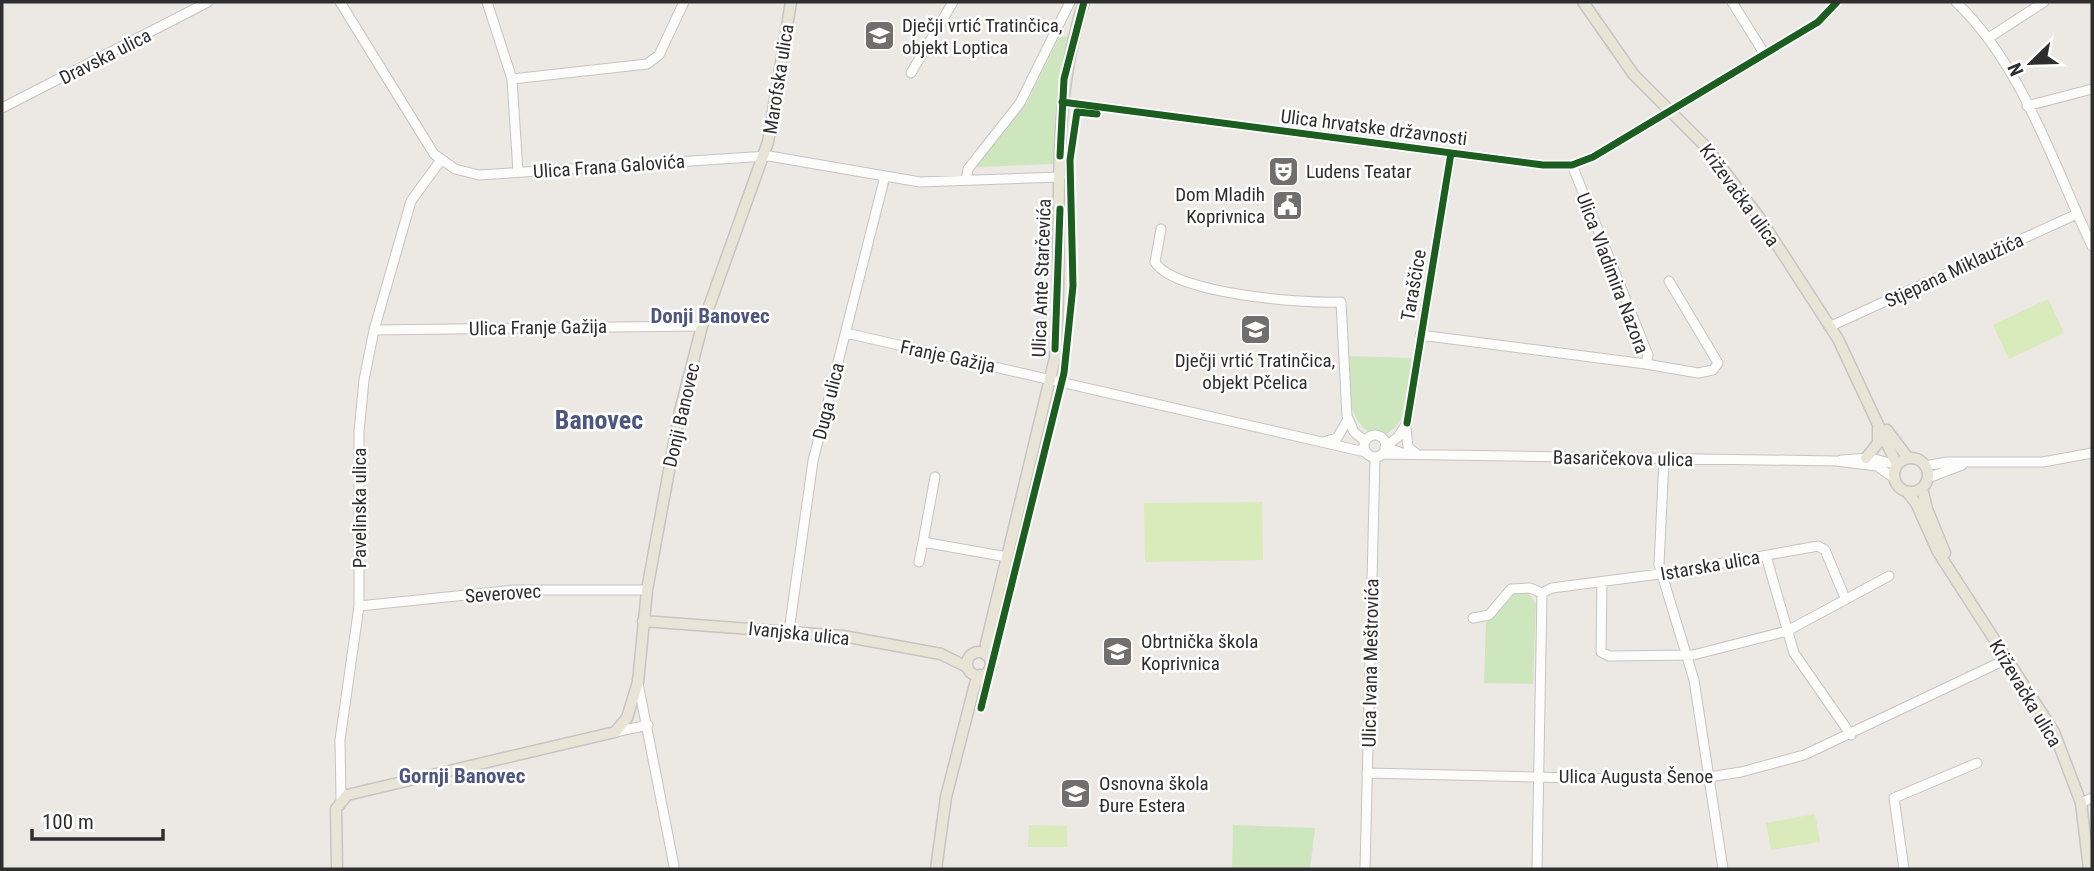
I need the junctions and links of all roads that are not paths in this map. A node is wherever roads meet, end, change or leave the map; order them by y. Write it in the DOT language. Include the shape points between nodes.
graph roads {
  1 [pos="208,2"];
  2 [pos="340,2"];
  3 [pos="487,2"];
  4 [pos="684,2"];
  5 [pos="791,2"];
  6 [pos="953,2"];
  7 [pos="1070,2"];
  8 [pos="1084,2"];
  9 [pos="1583,2"];
  10 [pos="1732,2"];
  11 [pos="1836,2"];
  12 [pos="1956,2"];
  13 [pos="2045,2"];
  14 [pos="1056,34"];
  15 [pos="1073,36"];
  16 [pos="1990,37"];
  17 [pos="1765,54"];
  18 [pos="911,74"];
  19 [pos="512,79"];
  20 [pos="2092,89"];
  21 [pos="1062,102"];
  22 [pos="2027,106"];
  23 [pos="2,108"];
  24 [pos="1669,111"];
  25 [pos="1451,153"];
  26 [pos="764,156"];
  27 [pos="441,160"];
  28 [pos="1572,165"];
  29 [pos="518,172"];
  30 [pos="885,176"];
  31 [pos="1060,177"];
  32 [pos="966,180"];
  33 [pos="2077,214"];
  34 [pos="1161,229"];
  35 [pos="2092,246"];
  36 [pos="1669,281"];
  37 [pos="702,326"];
  38 [pos="1832,326"];
  39 [pos="374,330"];
  40 [pos="846,333"];
  41 [pos="1420,335"];
  42 [pos="1646,364"];
  43 [pos="1051,379"];
  44 [pos="1872,407"];
  45 [pos="1348,419"];
  46 [pos="1877,422"];
  47 [pos="1406,423"];
  48 [pos="1329,443"];
  49 [pos="1366,443"];
  50 [pos="1381,449"];
  51 [pos="2092,453"];
  52 [pos="1414,455"];
  53 [pos="1866,458"];
  54 [pos="1908,458"];
  55 [pos="1664,459"];
  56 [pos="1836,461"];
  57 [pos="1967,463"];
  58 [pos="1897,466"];
  59 [pos="1925,466"];
  60 [pos="935,477"];
  61 [pos="1894,478"];
  62 [pos="1925,483"];
  63 [pos="1907,492"];
  64 [pos="923,542"];
  65 [pos="1766,556"];
  66 [pos="1007,557"];
  67 [pos="919,562"];
  68 [pos="1949,566"];
  69 [pos="1662,574"];
  70 [pos="1889,576"];
  71 [pos="1602,582"];
  72 [pos="647,590"];
  73 [pos="1542,593"];
  74 [pos="1845,598"];
  75 [pos="359,606"];
  76 [pos="1473,618"];
  77 [pos="643,621"];
  78 [pos="789,631"];
  79 [pos="1787,631"];
  80 [pos="983,650"];
  81 [pos="1686,655"];
  82 [pos="2007,659"];
  83 [pos="972,672"];
  84 [pos="638,682"];
  85 [pos="648,725"];
  86 [pos="615,732"];
  87 [pos="1851,735"];
  88 [pos="1977,763"];
  89 [pos="1367,773"];
  90 [pos="1539,776"];
  91 [pos="1709,777"];
  92 [pos="2092,798"];
  93 [pos="341,800"];
  94 [pos="2081,803"];
  95 [pos="674,866"];
  96 [pos="337,869"];
  97 [pos="936,869"];
  98 [pos="1365,869"];
  99 [pos="1537,869"];
  100 [pos="1723,869"];
  101 [pos="1904,869"];
  102 [pos="2089,869"];
  1 -- 23 [label="street, Dravska ulica"];
  2 -- 27 [label="street"];
  3 -- 19 [label="street"];
  4 -- 19 [label="street" via="659,55 647,64"];
  5 -- 26 [label="main road, Marofska ulica"];
  6 -- 18 [label="street"];
  7 -- 14 [label="street"];
  8 -- 15 [label="main road, Ulica Ante Starčevića"];
  9 -- 24 [label="main road, Križevačka ulica" via="1634,75"];
  10 -- 17 [label="street"];
  11 -- 17 [label="street" via="1818,22"];
  12 -- 16 [label="street"];
  13 -- 16 [label="street"];
  14 -- 15 [label="street" via="1061,31"];
  14 -- 32 [label="street" via="1020,103 968,170"];
  15 -- 21 [label="main road, Ulica Ante Starčevića"];
  16 -- 22 [label="street"];
  17 -- 24 [label="street"];
  19 -- 29 [label="street"];
  20 -- 22 [label="street"];
  21 -- 25 [label="street, Ulica hrvatske državnosti"];
  21 -- 31 [label="main road, Ulica Ante Starčevića"];
  22 -- 33 [label="street"];
  24 -- 28 [label="street, Ulica hrvatske državnosti"];
  24 -- 38 [label="main road, Križevačka ulica" via="1727,171"];
  25 -- 28 [label="street, Ulica hrvatske državnosti"];
  25 -- 41 [label="street, Taraščice"];
  26 -- 29 [label="street, Ulica Frana Galovića"];
  26 -- 30 [label="street, Ulica Frana Galovića"];
  26 -- 37 [label="main road, Donji Banovec"];
  27 -- 29 [label="street, Ulica Frana Galovića" via="472,174"];
  27 -- 39 [label="street, Pavelinska ulica" via="411,201"];
  28 -- 42 [label="street, Ulica Vladimira Nazora" via="1648,355"];
  30 -- 32 [label="street, Ulica Frana Galovića" via="920,182"];
  30 -- 40 [label="street, Duga ulica"];
  31 -- 32 [label="street, Ulica Frana Galovića"];
  31 -- 43 [label="main road, Ulica Ante Starčevića" via="1059,311"];
  33 -- 35 [label="street"];
  33 -- 38 [label="street, Stjepana Miklaužića"];
  34 -- 45 [label="street" via="1155,261 1171,275 1257,298 1341,302"];
  36 -- 42 [label="street" via="1718,363 1713,370 1698,373"];
  37 -- 39 [label="street, Ulica Franje Gažija"];
  37 -- 72 [label="main road, Donji Banovec" via="680,411"];
  38 -- 44 [label="main road, Križevačka ulica"];
  39 -- 75 [label="street, Pavelinska ulica" via="359,432"];
  40 -- 43 [label="street, Franje Gažija"];
  40 -- 78 [label="street, Duga ulica" via="811,472"];
  41 -- 42 [label="street, Ulica Vladimira Nazora"];
  41 -- 47 [label="street, Taraščice"];
  43 -- 48 [label="street"];
  43 -- 66 [label="main road, Ulica Ante Starčevića"];
  44 -- 46 [label="main road, Križevačka ulica"];
  44 -- 54 [label="main road, Križevačka ulica"];
  45 -- 48 [label="street"];
  45 -- 49 [label="street"];
  46 -- 53 [label="main road" via="1878,443"];
  46 -- 58 [label="main road, Križevačka ulica"];
  47 -- 50 [label="street" via="1398,437"];
  47 -- 52 [label="street" via="1406,441"];
  48 -- 49 [label="street"];
  49 -- 50 [label="street"];
  49 -- 50 [label="street"];
  50 -- 52 [label="street, Basaričekova ulica"];
  50 -- 89 [label="street, Ulica Ivana Meštrovića"];
  51 -- 57 [label="street" via="2043,463"];
  52 -- 55 [label="street, Basaričekova ulica"];
  53 -- 56 [label="street, Basaričekova ulica"];
  53 -- 58 [label="street, Basaričekova ulica"];
  54 -- 58 [label="main road"];
  54 -- 59 [label="main road"];
  55 -- 56 [label="street, Basaričekova ulica"];
  55 -- 69 [label="street"];
  56 -- 61 [label="street, Basaričekova ulica" via="1877,466"];
  57 -- 59 [label="street"];
  57 -- 62 [label="street"];
  58 -- 61 [label="main road"];
  59 -- 62 [label="main road"];
  60 -- 64 [label="street"];
  61 -- 63 [label="main road"];
  62 -- 63 [label="main road"];
  62 -- 68 [label="main road, Križevačka ulica"];
  63 -- 68 [label="main road, Križevačka ulica"];
  64 -- 66 [label="street"];
  64 -- 67 [label="street"];
  65 -- 69 [label="street, Istarska ulica"];
  65 -- 74 [label="street, Istarska ulica" via="1822,547"];
  65 -- 79 [label="street"];
  66 -- 80 [label="main road, Ulica Ante Starčevića"];
  68 -- 82 [label="main road, Križevačka ulica"];
  69 -- 71 [label="street, Istarska ulica"];
  69 -- 81 [label="street"];
  70 -- 74 [label="street"];
  71 -- 73 [label="street, Istarska ulica"];
  71 -- 81 [label="street" via="1601,652"];
  72 -- 75 [label="street, Severovec" via="514,590"];
  72 -- 77 [label="main road, Donji Banovec"];
  73 -- 76 [label="street, Istarska ulica" via="1511,589 1489,615"];
  73 -- 90 [label="street"];
  74 -- 79 [label="street"];
  75 -- 93 [label="street, Pavelinska ulica" via="340,740"];
  77 -- 78 [label="main road, Ivanjska ulica"];
  77 -- 84 [label="main road, Donji Banovec"];
  78 -- 83 [label="main road, Ivanjska ulica" via="843,636 953,658"];
  79 -- 81 [label="street"];
  79 -- 87 [label="street" via="1802,668"];
  80 -- 83 [label="main road"];
  80 -- 83 [label="main road, Ulica Ante Starčevića" via="990,665 987,672"];
  81 -- 91 [label="street"];
  82 -- 87 [label="street, Ulica Augusta Šenoe"];
  82 -- 94 [label="main road, Križevačka ulica" via="2054,732"];
  83 -- 97 [label="main road"];
  84 -- 85 [label="street, Donji Banovec"];
  84 -- 86 [label="main road, Donji Banovec" via="627,718"];
  85 -- 86 [label="street"];
  85 -- 95 [label="street, Donji Banovec"];
  86 -- 93 [label="main road" via="356,792"];
  87 -- 91 [label="street, Ulica Augusta Šenoe" via="1771,766"];
  88 -- 101 [label="street" via="1894,798"];
  89 -- 90 [label="street, Ulica Augusta Šenoe"];
  89 -- 98 [label="street, Ulica Ivana Meštrovića"];
  90 -- 91 [label="street, Ulica Augusta Šenoe"];
  90 -- 99 [label="street"];
  91 -- 100 [label="street"];
  92 -- 94 [label="street"];
  93 -- 96 [label="main road, Pavelinska ulica" via="336,809"];
  94 -- 102 [label="main road, Križevačka ulica"];
}
